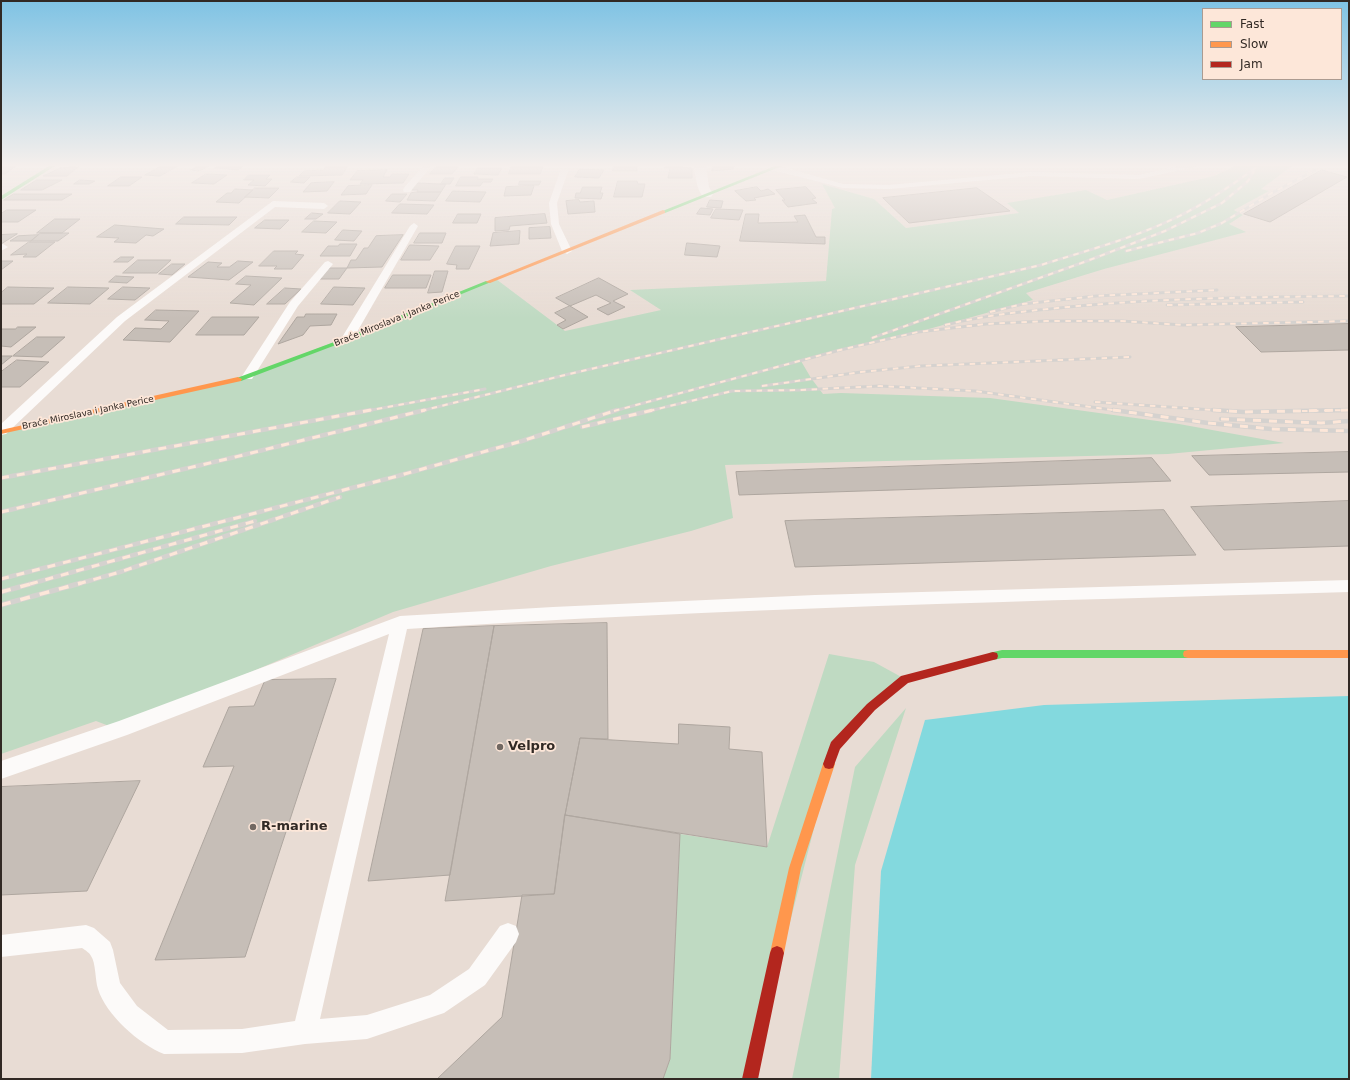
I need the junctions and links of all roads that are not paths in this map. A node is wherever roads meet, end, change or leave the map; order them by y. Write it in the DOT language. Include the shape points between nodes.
graph roads {
  1 [pos="257,216"];
  2 [pos="554,216"];
  3 [pos="651,216"];
  4 [pos="414,226"];
  5 [pos="567,251"];
  6 [pos="328,264"];
  7 [pos="347,339"];
  8 [pos="248,376"];
  9 [pos="1,431"];
  10 [pos="1349,586"];
  11 [pos="400,623"];
  12 [pos="1349,654"];
  13 [pos="1,770"];
  14 [pos="508,934"];
  15 [pos="1,946"];
  16 [pos="305,1032"];
  17 [pos="750,1079"];
  1 -- 9 [label="lane" via="121,319"];
  2 -- 5 [label="lane"];
  3 -- 5 [label="main road, Braće Miroslava i Janka Perice"];
  4 -- 7 [label="lane"];
  5 -- 7 [label="main road, Braće Miroslava i Janka Perice"];
  6 -- 8 [label="lane" via="294,304"];
  7 -- 8 [label="main road, Braće Miroslava i Janka Perice"];
  8 -- 9 [label="main road, Braće Miroslava i Janka Perice"];
  10 -- 11 [label="lane" via="815,601"];
  11 -- 13 [label="lane" via="120,729"];
  11 -- 16 [label="lane"];
  12 -- 17 [label="main road" via="1002,654 905,679 871,707 835,746 795,868"];
  14 -- 16 [label="lane" via="477,977 436,1005 367,1027"];
  15 -- 16 [label="lane" via="86,936 102,950 109,988 128,1015 164,1042 242,1041"];
}
